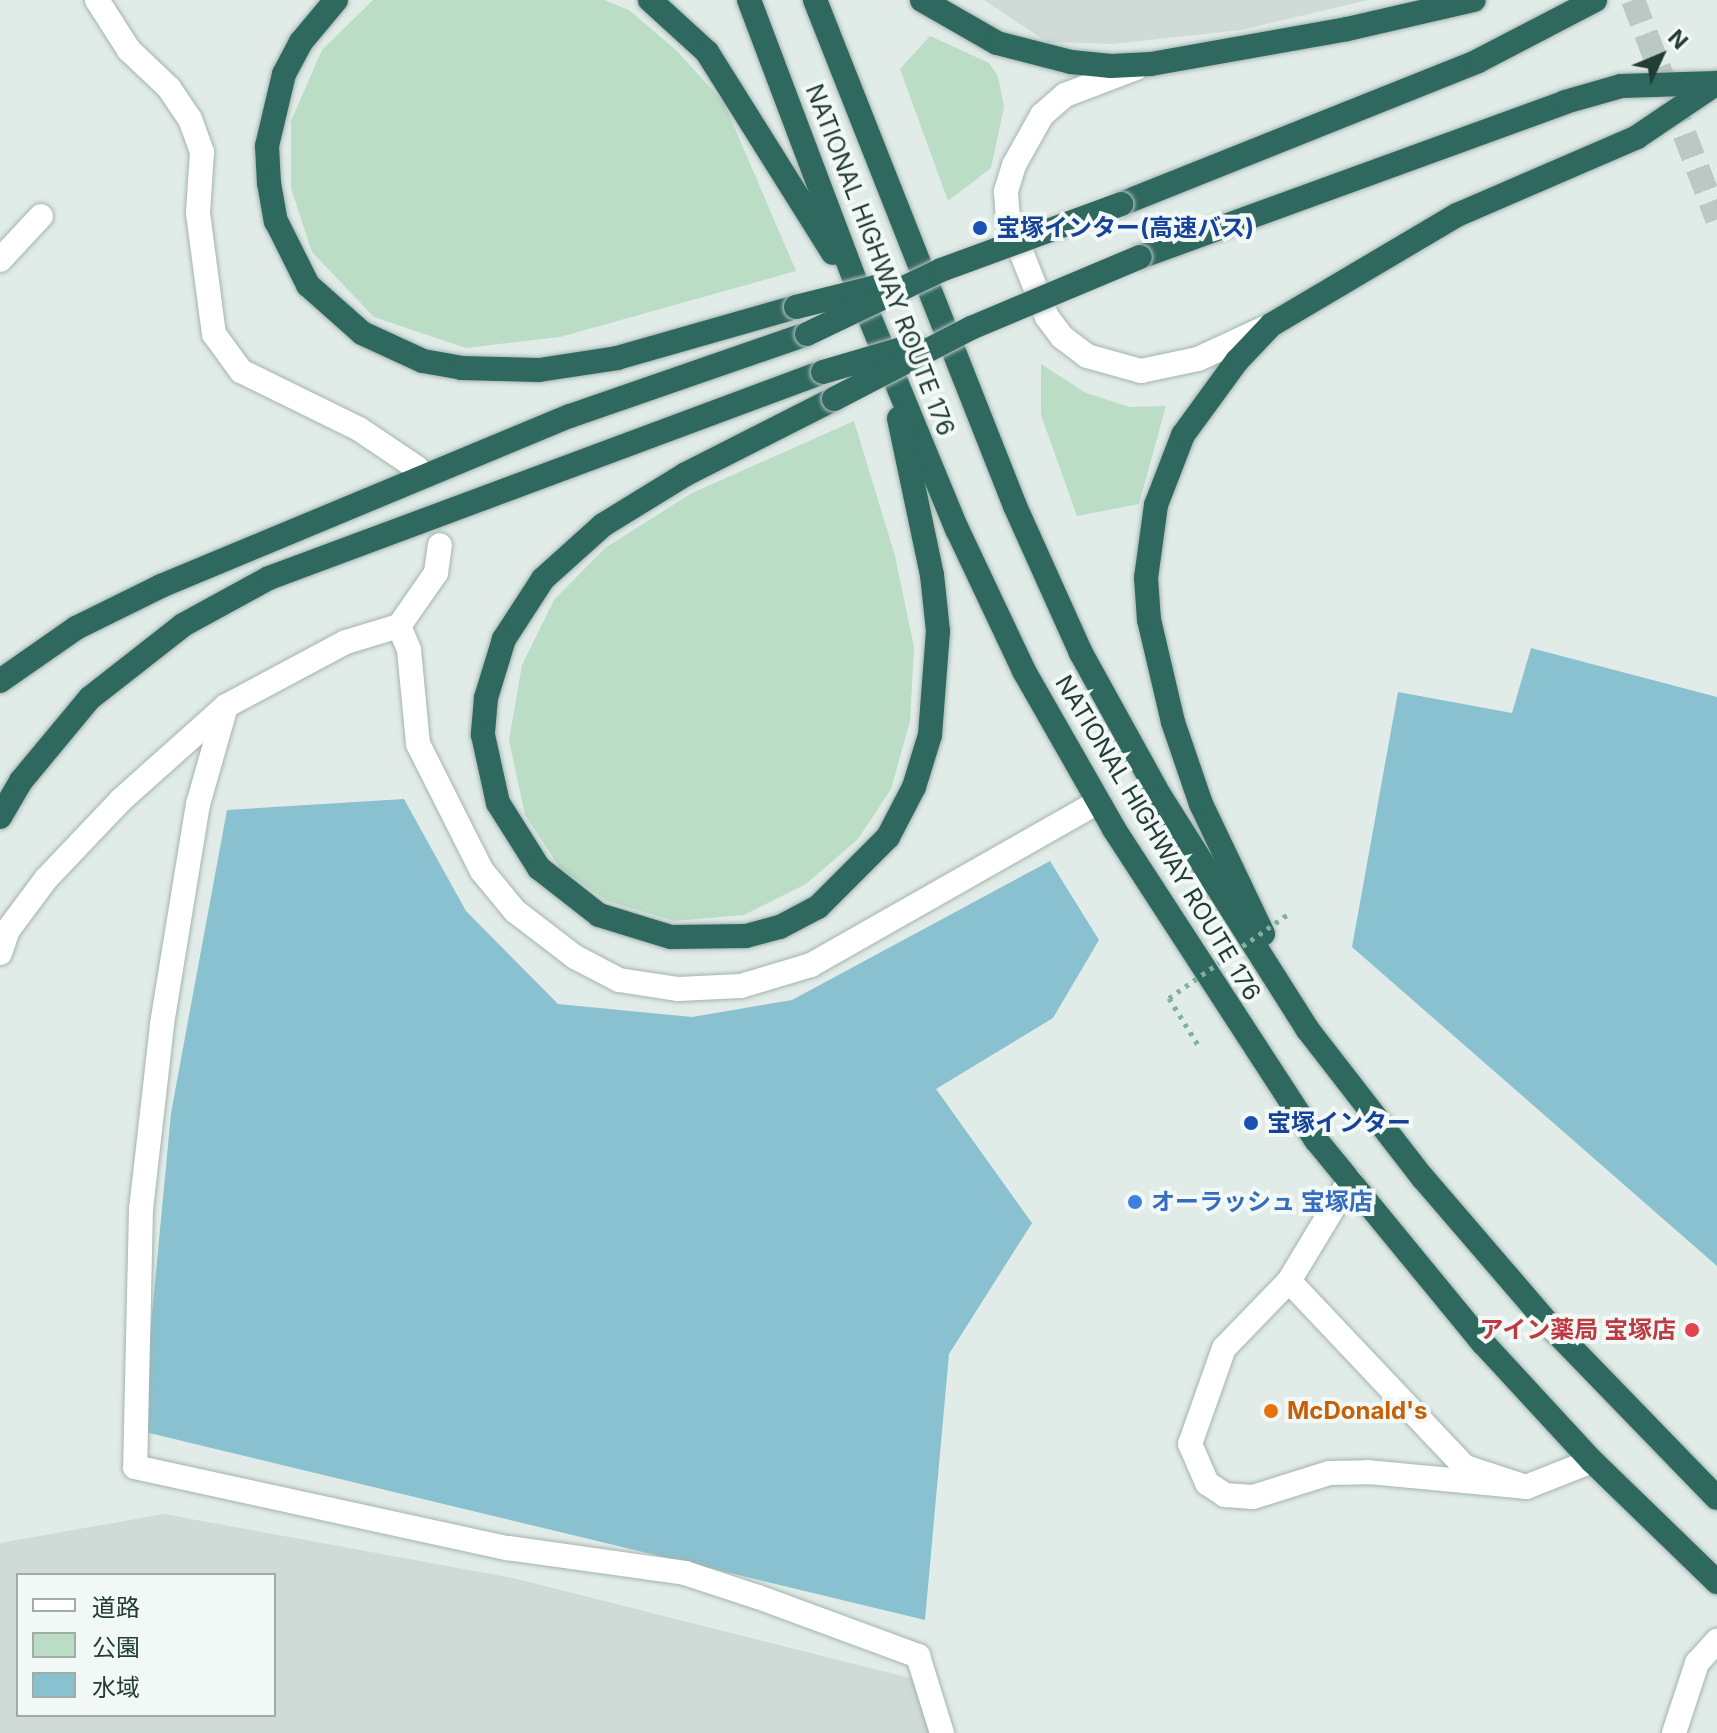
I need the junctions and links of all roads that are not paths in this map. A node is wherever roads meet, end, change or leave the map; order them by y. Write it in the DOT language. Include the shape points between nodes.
graph roads {
  1 [pos="97,0"];
  2 [pos="336,0"];
  3 [pos="650,0"];
  4 [pos="749,0"];
  5 [pos="815,0"];
  6 [pos="922,0"];
  7 [pos="1474,0"];
  8 [pos="1595,0"];
  9 [pos="1151,64"];
  10 [pos="1717,83"];
  11 [pos="41,216"];
  12 [pos="0,260"];
  13 [pos="941,270"];
  14 [pos="862,299"];
  15 [pos="1271,325"];
  16 [pos="971,328"];
  17 [pos="887,362"];
  18 [pos="417,468"];
  19 [pos="440,545"];
  20 [pos="399,626"];
  21 [pos="0,681"];
  22 [pos="226,706"];
  23 [pos="1098,802"];
  24 [pos="0,817"];
  25 [pos="0,953"];
  26 [pos="1308,1030"];
  27 [pos="1350,1180"];
  28 [pos="1289,1281"];
  29 [pos="1592,1461"];
  30 [pos="1526,1487"];
  31 [pos="1717,1498"];
  32 [pos="1717,1582"];
  33 [pos="1717,1641"];
  34 [pos="942,1733"];
  35 [pos="1674,1733"];
  1 -- 18 [label="street" via="129,50 169,88 190,119 202,152 198,213 214,334 241,371 359,429"];
  2 -- 13 [label="highway, bridge" via="301,42 284,74 267,146 269,183 281,232 308,285 362,333 423,361 461,368 539,370 617,358"];
  3 -- 14 [label="highway" via="707,52"];
  4 -- 14 [label="highway, NATIONAL HIGHWAY ROUTE 176"];
  5 -- 26 [label="highway, NATIONAL HIGHWAY ROUTE 176" via="1015,506 1081,653 1160,796"];
  6 -- 9 [label="highway" via="962,26 1036,54 1097,65"];
  7 -- 9 [label="highway" via="1405,18"];
  8 -- 13 [label="highway, bridge" via="1478,61"];
  9 -- 15 [label="street" via="1065,95 1042,115 1014,165 1006,192 1008,219 1047,317 1087,356 1141,371 1198,359"];
  10 -- 15 [label="highway" via="1637,137 1457,215"];
  10 -- 16 [label="highway, bridge" via="1621,86 1565,102 1140,257"];
  11 -- 12 [label="street"];
  13 -- 21 [label="highway, bridge" via="807,334 570,416 161,586 76,628"];
  14 -- 17 [label="highway, NATIONAL HIGHWAY ROUTE 176"];
  15 -- 26 [label="highway" via="1183,435 1156,505 1146,578 1158,663 1201,804"];
  16 -- 17 [label="highway, bridge" via="834,399 686,474 603,525 543,579 504,639 486,698 483,735 498,803 539,868 599,915 671,937 746,936 780,927 818,907 888,837 914,787 930,735 938,631 932,575"];
  16 -- 24 [label="highway, bridge" via="823,372 269,578 207,611 90,698 21,781"];
  17 -- 23 [label="highway, NATIONAL HIGHWAY ROUTE 176" via="1024,671"];
  19 -- 20 [label="street" via="436,573"];
  20 -- 22 [label="street" via="346,642"];
  20 -- 23 [label="street" via="409,650 418,744 482,871 515,911 575,957 619,980 678,989 741,986 811,965"];
  22 -- 25 [label="street" via="121,800 46,879 8,930"];
  22 -- 34 [label="street" via="198,804 162,1025 141,1208 135,1467 508,1548 685,1573 758,1597 918,1656"];
  23 -- 27 [label="highway, NATIONAL HIGHWAY ROUTE 176" via="1264,1065"];
  26 -- 31 [label="highway, NATIONAL HIGHWAY ROUTE 176" via="1423,1178 1543,1318"];
  27 -- 28 [label="street"];
  27 -- 29 [label="highway, NATIONAL HIGHWAY ROUTE 176" via="1483,1343"];
  28 -- 30 [label="street" via="1465,1467"];
  28 -- 30 [label="street" via="1224,1348 1190,1444 1207,1483 1225,1495 1253,1497 1329,1473"];
  29 -- 30 [label="street"];
  29 -- 32 [label="highway, NATIONAL HIGHWAY ROUTE 176"];
  33 -- 35 [label="street" via="1697,1663"];
}
